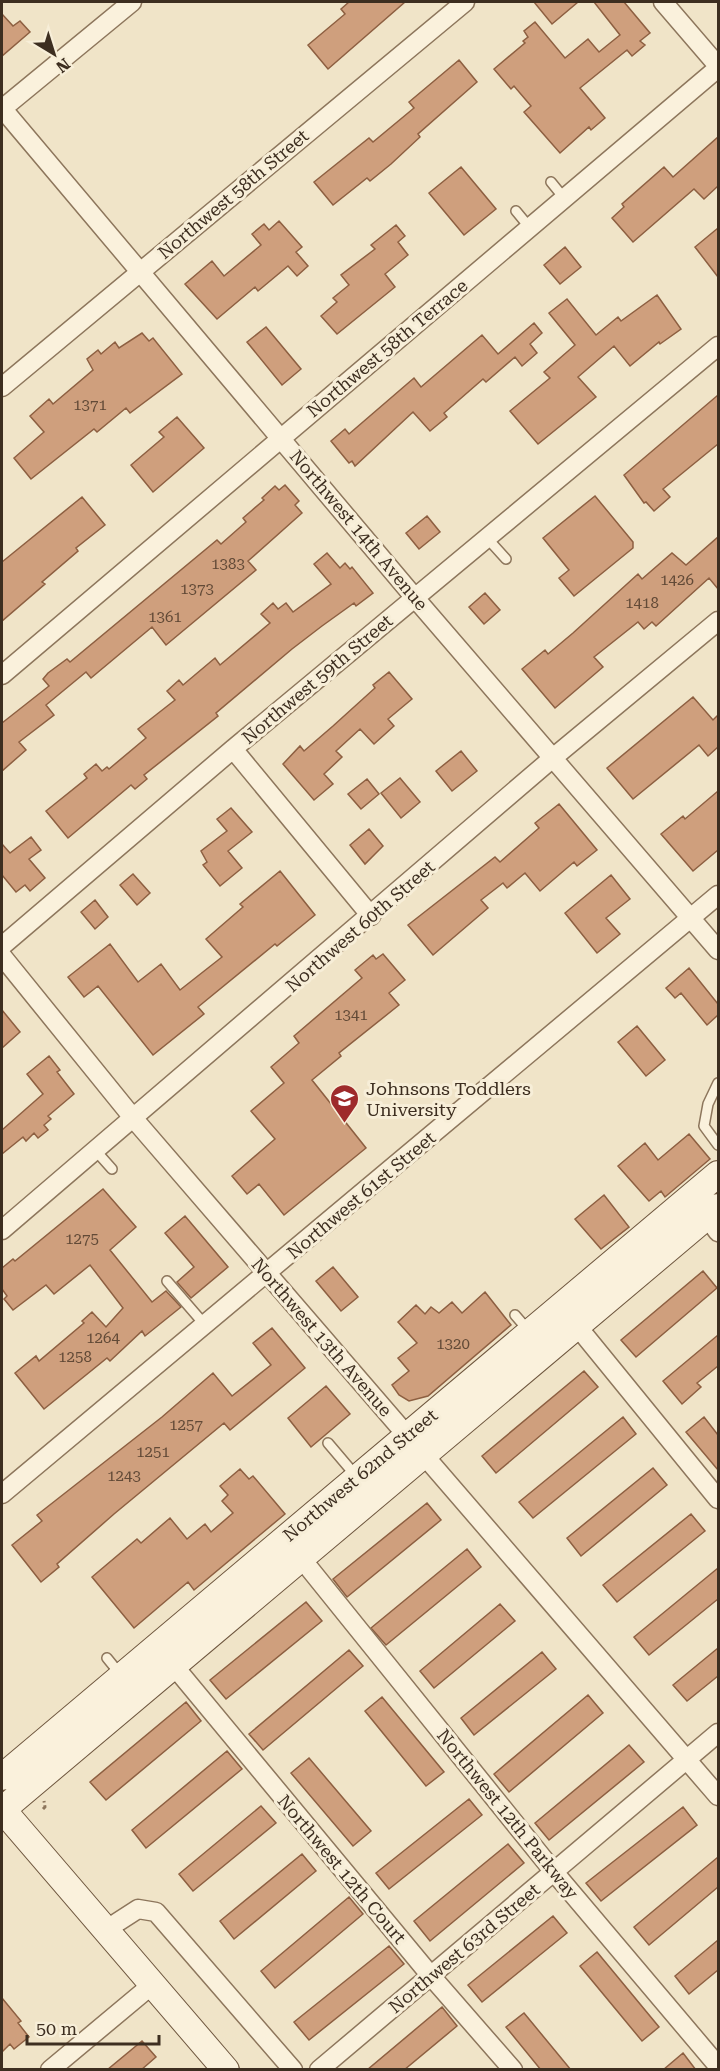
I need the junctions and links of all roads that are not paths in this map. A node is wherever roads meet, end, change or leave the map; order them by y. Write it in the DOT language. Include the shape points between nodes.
graph roads {
  1 [pos="132,2"];
  2 [pos="465,2"];
  3 [pos="663,2"];
  4 [pos="718,67"];
  5 [pos="2,109"];
  6 [pos="550,182"];
  7 [pos="564,198"];
  8 [pos="516,211"];
  9 [pos="530,228"];
  10 [pos="140,272"];
  11 [pos="718,346"];
  12 [pos="2,387"];
  13 [pos="282,437"];
  14 [pos="487,538"];
  15 [pos="506,559"];
  16 [pos="416,598"];
  17 [pos="718,621"];
  18 [pos="2,675"];
  19 [pos="233,749"];
  20 [pos="554,757"];
  21 [pos="718,895"];
  22 [pos="371,916"];
  23 [pos="692,918"];
  24 [pos="2,946"];
  25 [pos="718,950"];
  26 [pos="2,956"];
  27 [pos="718,1083"];
  28 [pos="134,1119"];
  29 [pos="718,1145"];
  30 [pos="96,1151"];
  31 [pos="112,1168"];
  32 [pos="718,1174"];
  33 [pos="715,1219"];
  34 [pos="2,1230"];
  35 [pos="267,1274"];
  36 [pos="167,1281"];
  37 [pos="205,1325"];
  38 [pos="577,1326"];
  39 [pos="328,1443"];
  40 [pos="416,1445"];
  41 [pos="357,1478"];
  42 [pos="2,1494"];
  43 [pos="718,1499"];
  44 [pos="301,1558"];
  45 [pos="174,1666"];
  46 [pos="718,1733"];
  47 [pos="688,1760"];
  48 [pos="2,1777"];
  49 [pos="718,1796"];
  50 [pos="2,1810"];
  51 [pos="554,1872"];
  52 [pos="107,1929"];
  53 [pos="431,1976"];
  54 [pos="153,1984"];
  55 [pos="718,2066"];
  56 [pos="50,2070"];
  57 [pos="226,2070"];
  58 [pos="293,2070"];
  59 [pos="319,2070"];
  60 [pos="513,2070"];
  1 -- 5 [label="street"];
  2 -- 10 [label="street, Northwest 58th Street"];
  3 -- 4 [label="street"];
  4 -- 7 [label="street, Northwest 58th Terrace"];
  5 -- 10 [label="street, Northwest 14th Avenue"];
  6 -- 7 [label="lane"];
  7 -- 9 [label="street, Northwest 58th Terrace"];
  8 -- 9 [label="lane"];
  9 -- 13 [label="street, Northwest 58th Terrace"];
  10 -- 12 [label="street, Northwest 58th Street"];
  10 -- 13 [label="street, Northwest 14th Avenue"];
  11 -- 14 [label="street, Northwest 59th Street"];
  13 -- 16 [label="street, Northwest 14th Avenue"];
  13 -- 18 [label="street, Northwest 58th Terrace"];
  14 -- 15 [label="lane"];
  14 -- 16 [label="street, Northwest 59th Street"];
  16 -- 19 [label="street, Northwest 59th Street"];
  16 -- 20 [label="street, Northwest 14th Avenue"];
  17 -- 20 [label="street, Northwest 60th Street"];
  19 -- 22 [label="street"];
  19 -- 24 [label="street, Northwest 59th Street"];
  20 -- 22 [label="street, Northwest 60th Street"];
  20 -- 23 [label="street, Northwest 14th Avenue"];
  21 -- 23 [label="street, Northwest 61st Street"];
  22 -- 28 [label="street, Northwest 60th Street"];
  23 -- 25 [label="street, Northwest 14th Avenue"];
  23 -- 35 [label="street, Northwest 61st Street"];
  26 -- 28 [label="street, Northwest 13th Avenue"];
  27 -- 29 [label="lane" via="708,1104 704,1126"];
  28 -- 30 [label="street, Northwest 60th Street"];
  28 -- 35 [label="street, Northwest 13th Avenue"];
  30 -- 31 [label="lane"];
  30 -- 34 [label="street, Northwest 60th Street"];
  32 -- 40 [label="main road, Northwest 62nd Street" via="563,1299 523,1324 475,1373"];
  33 -- 38 [label="main road, Northwest 62nd Street"];
  35 -- 37 [label="street, Northwest 61st Street"];
  35 -- 40 [label="street, Northwest 13th Avenue"];
  36 -- 37 [label="lane"];
  37 -- 42 [label="street, Northwest 61st Street"];
  38 -- 40 [label="main road, Northwest 62nd Street"];
  38 -- 43 [label="street"];
  39 -- 41 [label="lane"];
  40 -- 41 [label="main road, Northwest 62nd Street"];
  40 -- 44 [label="main road, Northwest 62nd Street"];
  40 -- 47 [label="street, Northwest 13th Avenue"];
  41 -- 48 [label="main road, Northwest 62nd Street" via="317,1505 114,1667"];
  44 -- 45 [label="main road, Northwest 62nd Street"];
  44 -- 51 [label="street, Northwest 12th Parkway"];
  45 -- 50 [label="main road, Northwest 62nd Street"];
  45 -- 53 [label="street, Northwest 12th Court"];
  46 -- 47 [label="street, Northwest 63rd Street"];
  47 -- 49 [label="street, Northwest 13th Avenue"];
  47 -- 51 [label="street, Northwest 63rd Street"];
  50 -- 52 [label="main road"];
  51 -- 53 [label="street, Northwest 63rd Street"];
  51 -- 55 [label="street, Northwest 12th Parkway"];
  52 -- 54 [label="main road"];
  52 -- 58 [label="street" via="138,1909 156,1912"];
  53 -- 59 [label="street, Northwest 63rd Street"];
  53 -- 60 [label="street, Northwest 12th Court"];
  54 -- 56 [label="street"];
  54 -- 57 [label="main road"];
}
